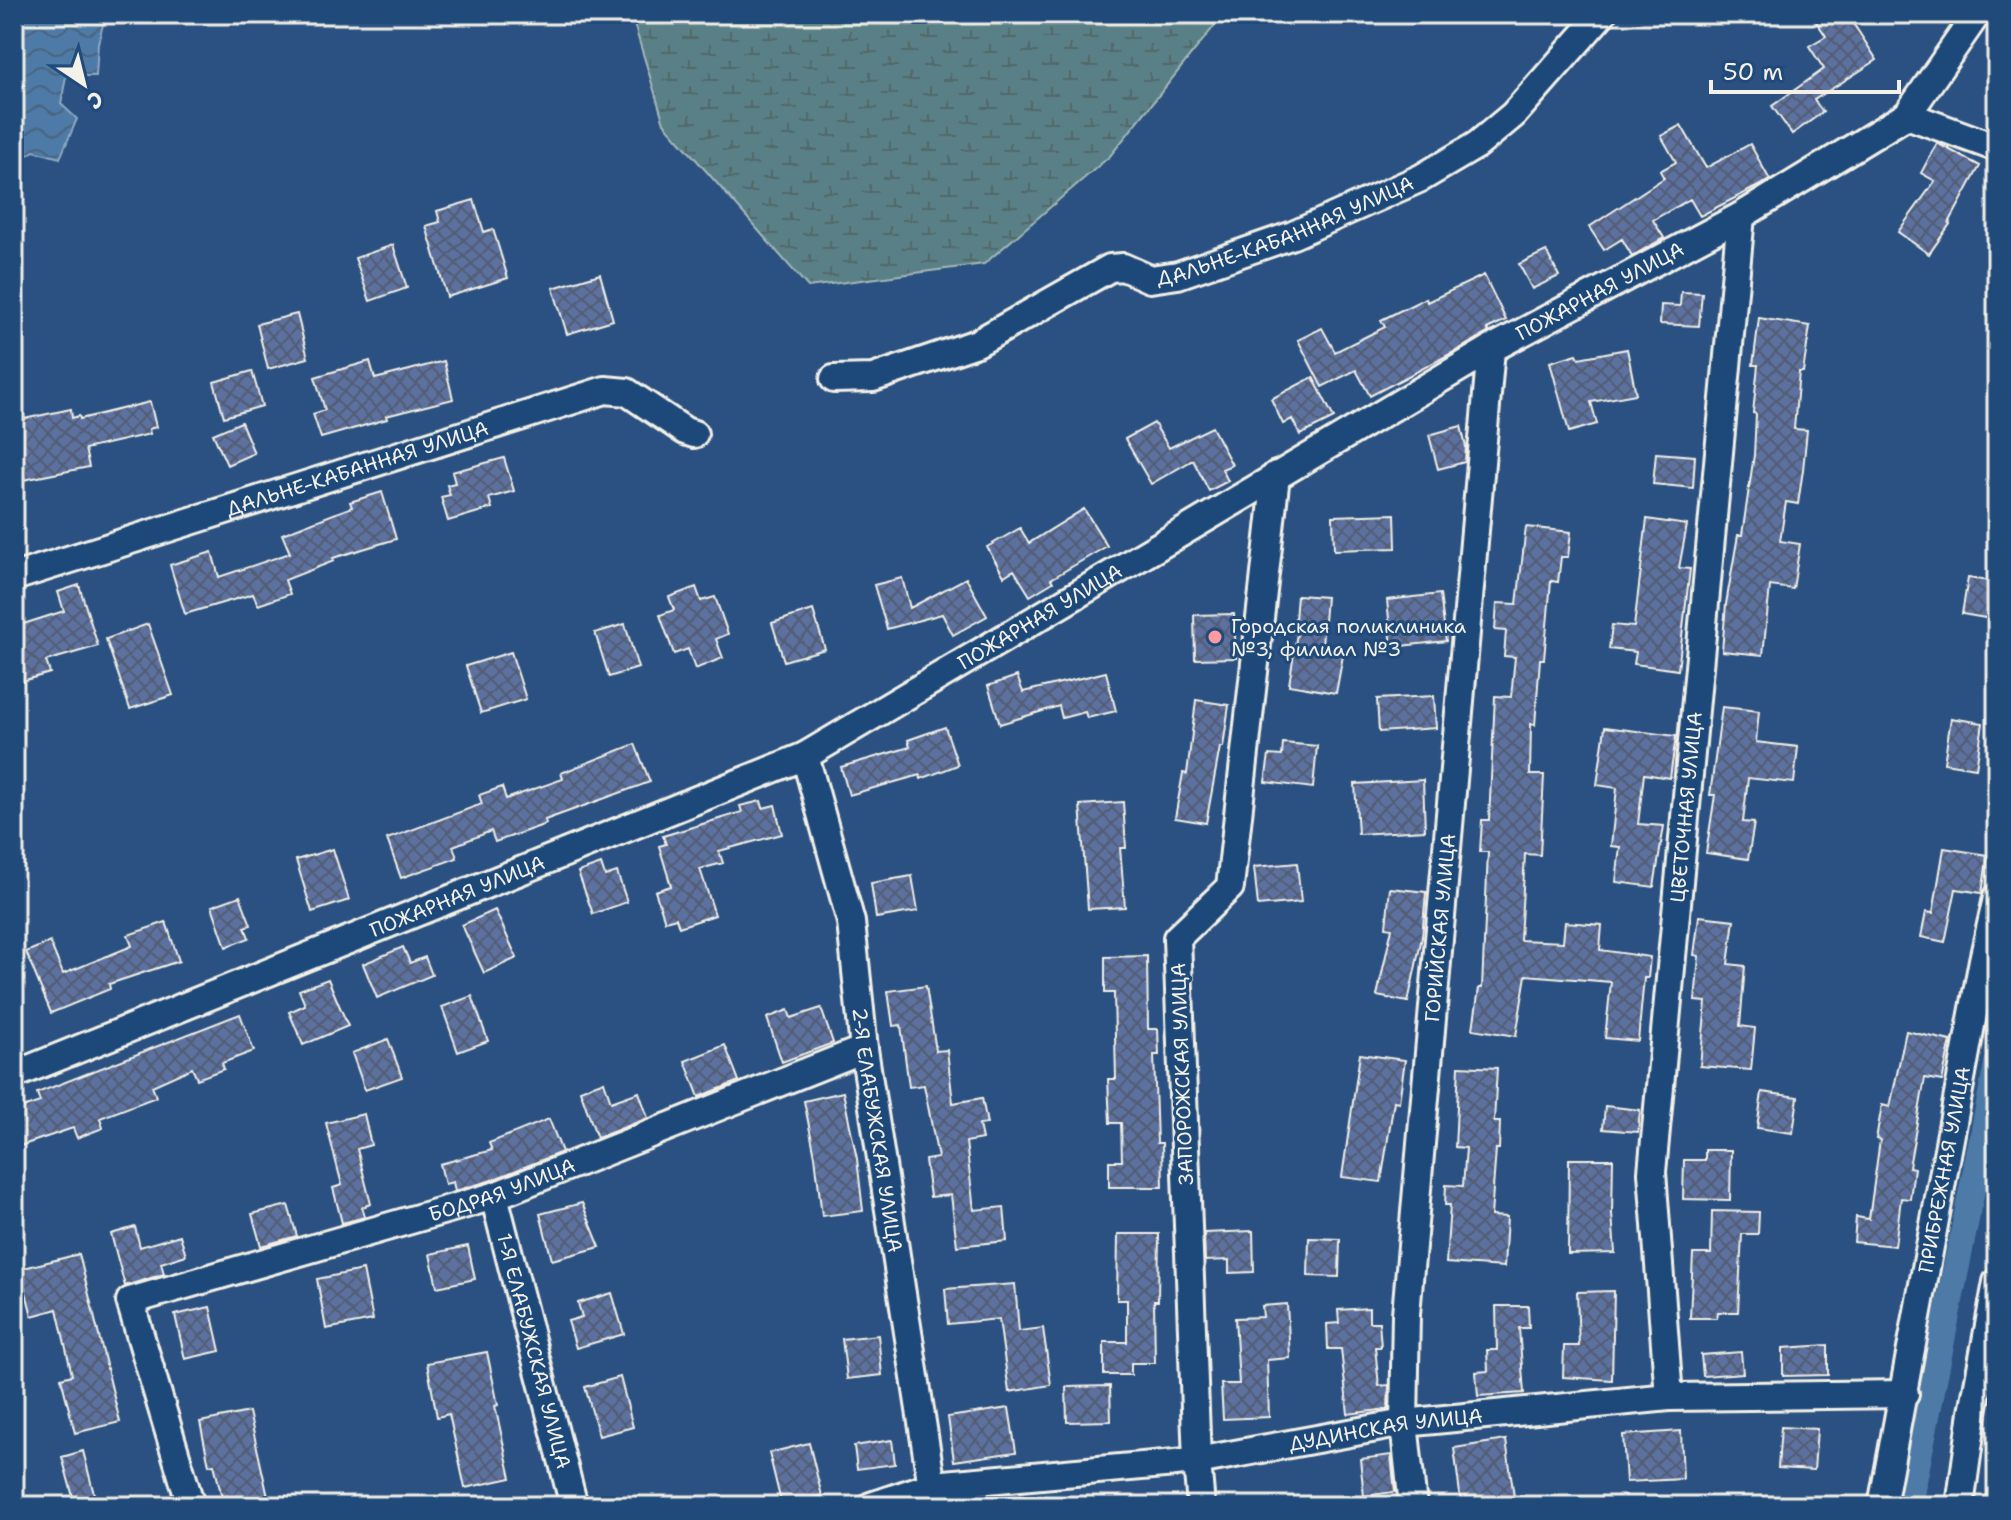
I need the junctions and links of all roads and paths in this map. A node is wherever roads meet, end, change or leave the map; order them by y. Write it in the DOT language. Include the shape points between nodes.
graph roads {
  1 [pos="1602,14"];
  2 [pos="1977,14"];
  3 [pos="1907,115"];
  4 [pos="1997,148"];
  5 [pos="1741,216"];
  6 [pos="1491,349"];
  7 [pos="834,379"];
  8 [pos="694,434"];
  9 [pos="1276,475"];
  10 [pos="14,577"];
  11 [pos="805,756"];
  12 [pos="1997,898"];
  13 [pos="864,1049"];
  14 [pos="14,1075"];
  15 [pos="494,1196"];
  16 [pos="1997,1282"];
  17 [pos="1905,1394"];
  18 [pos="1669,1397"];
  19 [pos="1404,1423"];
  20 [pos="1197,1461"];
  21 [pos="934,1495"];
  22 [pos="191,1506"];
  23 [pos="574,1506"];
  24 [pos="871,1506"];
  25 [pos="1201,1506"];
  26 [pos="1413,1506"];
  27 [pos="1882,1506"];
  28 [pos="1960,1506"];
  1 -- 7 [label="street, ДАЛЬНЕ-КАБАННАЯ УЛИЦА" via="1513,115 1477,145 1421,178 1293,235 1178,275 1150,279 1123,267 1110,268 977,343 873,378"];
  2 -- 3 [label="street, ПОЖАРНАЯ УЛИЦА"];
  3 -- 4 [label="street"];
  3 -- 5 [label="street, ПОЖАРНАЯ УЛИЦА"];
  5 -- 6 [label="street, ПОЖАРНАЯ УЛИЦА"];
  5 -- 18 [label="street, ЦВЕТОЧНАЯ УЛИЦА" via="1652,1172"];
  6 -- 9 [label="street, ПОЖАРНАЯ УЛИЦА"];
  6 -- 19 [label="street, ГОРИЙСКАЯ УЛИЦА" via="1406,1314"];
  8 -- 10 [label="street, ДАЛЬНЕ-КАБАННАЯ УЛИЦА" via="627,392 605,390"];
  9 -- 11 [label="street, ПОЖАРНАЯ УЛИЦА"];
  9 -- 20 [label="street, ЗАПОРОЖСКАЯ УЛИЦА" via="1230,887 1177,938"];
  11 -- 13 [label="street, 2-Я ЕЛАБУЖСКАЯ УЛИЦА" via="851,922"];
  11 -- 14 [label="street, ПОЖАРНАЯ УЛИЦА"];
  12 -- 17 [label="street, ПРИБРЕЖНАЯ УЛИЦА"];
  13 -- 15 [label="street, БОДРАЯ УЛИЦА"];
  13 -- 21 [label="street, 2-Я ЕЛАБУЖСКАЯ УЛИЦА"];
  15 -- 22 [label="street, БОДРАЯ УЛИЦА" via="130,1301"];
  15 -- 23 [label="street, 1-Я ЕЛАБУЖСКАЯ УЛИЦА"];
  16 -- 28 [label="street"];
  17 -- 18 [label="street, ДУДИНСКАЯ УЛИЦА"];
  17 -- 27 [label="street, ПРИБРЕЖНАЯ УЛИЦА"];
  18 -- 19 [label="street, ДУДИНСКАЯ УЛИЦА"];
  19 -- 20 [label="street, ДУДИНСКАЯ УЛИЦА"];
  19 -- 26 [label="street, ГОРИЙСКАЯ УЛИЦА"];
  20 -- 21 [label="street, ДУДИНСКАЯ УЛИЦА"];
  20 -- 25 [label="street, ЗАПОРОЖСКАЯ УЛИЦА"];
  21 -- 24 [label="street, ДУДИНСКАЯ УЛИЦА"];
}
